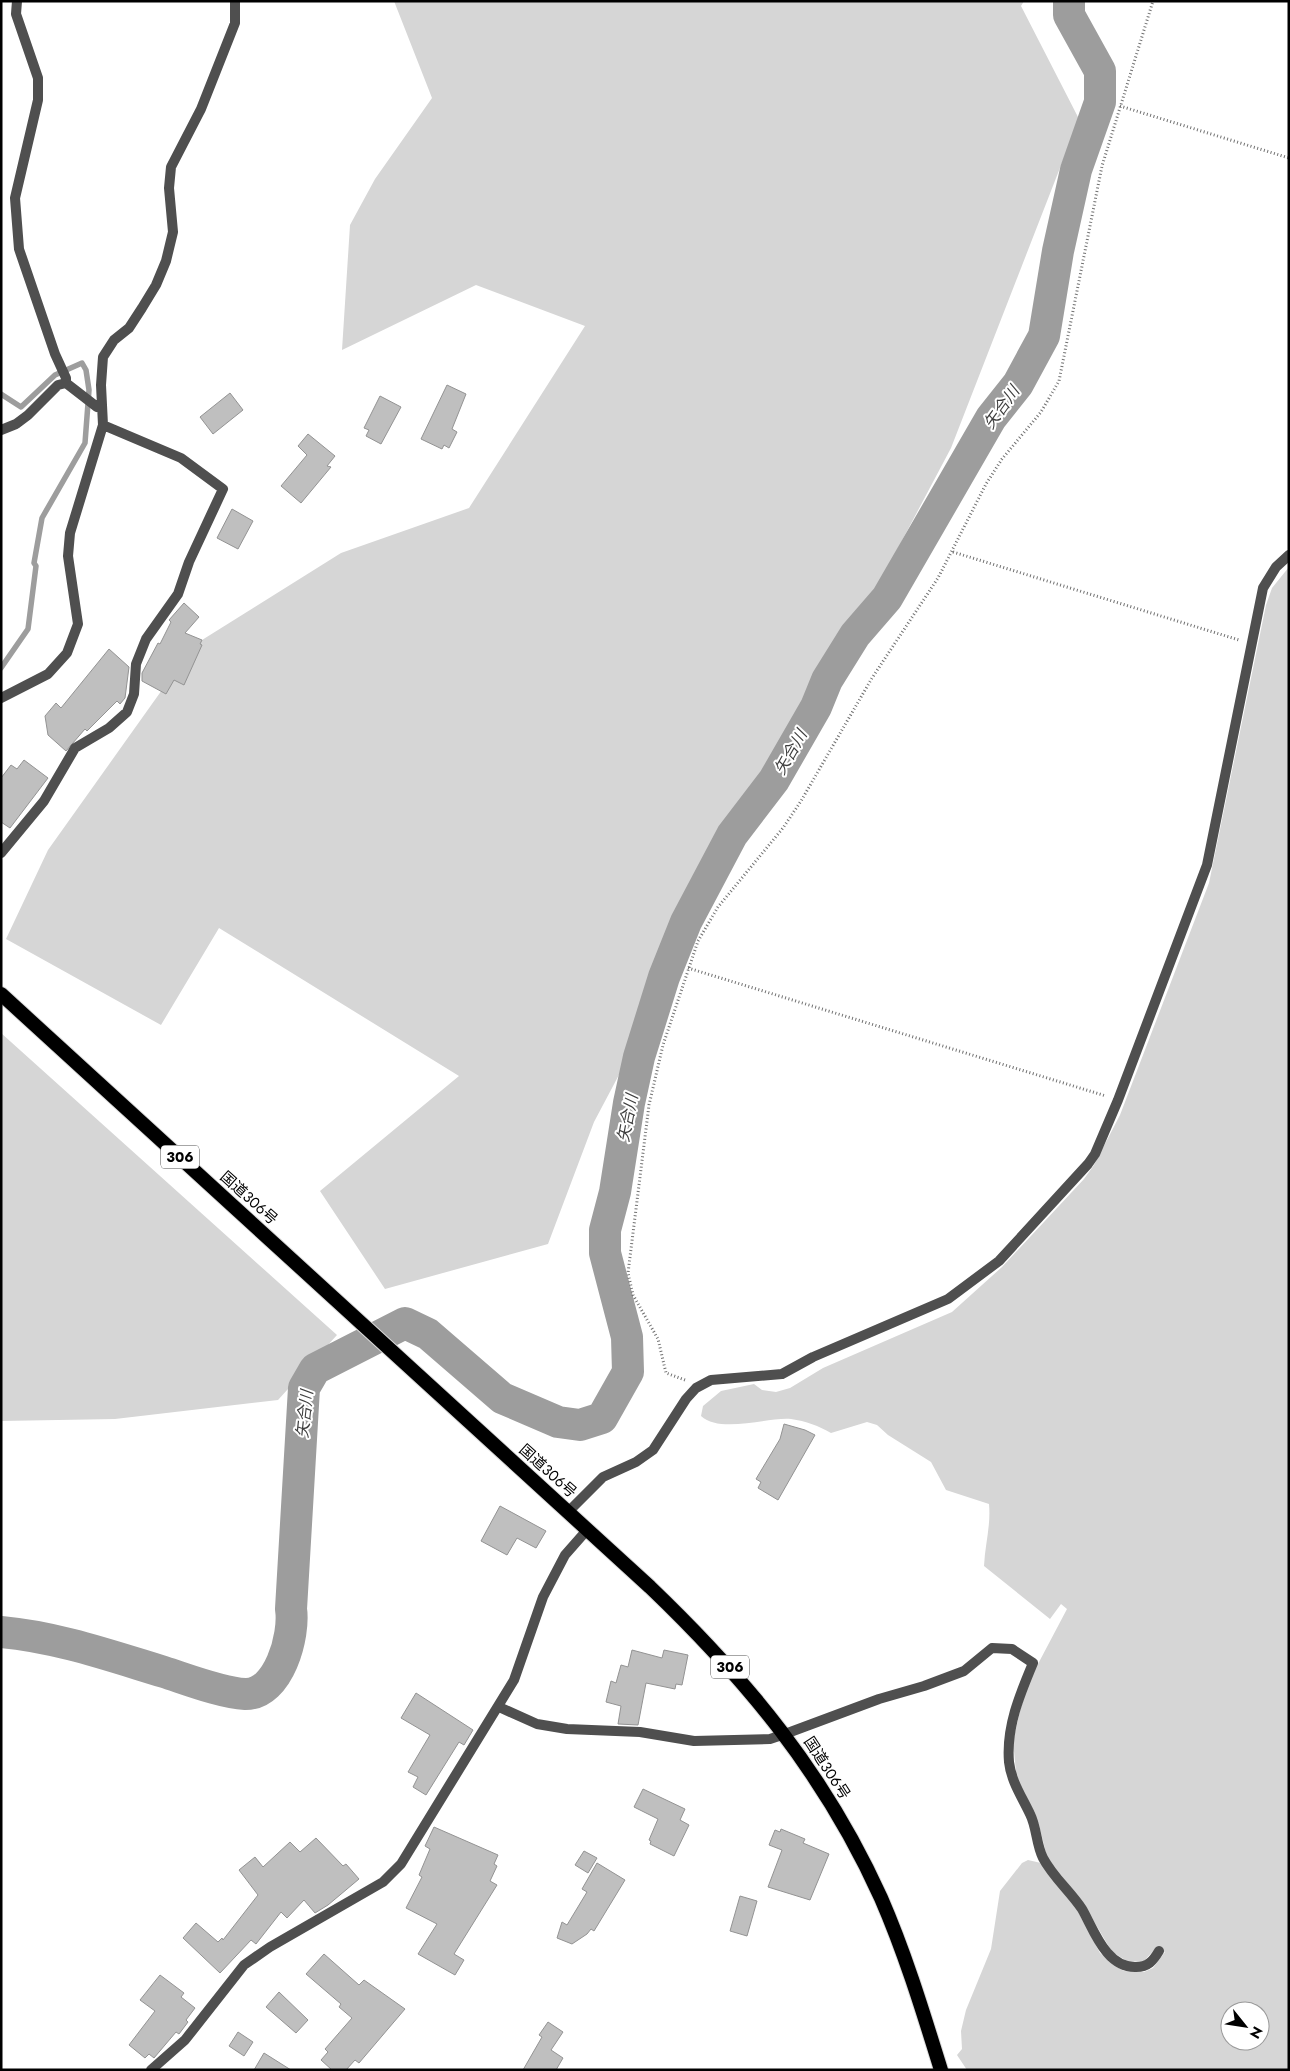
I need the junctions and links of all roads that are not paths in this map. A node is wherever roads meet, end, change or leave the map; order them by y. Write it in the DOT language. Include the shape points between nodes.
graph roads {
  1 [pos="17,1"];
  2 [pos="235,1"];
  3 [pos="66,380"];
  4 [pos="99,408"];
  5 [pos="104,425"];
  6 [pos="1,430"];
  7 [pos="1289,555"];
  8 [pos="1,698"];
  9 [pos="1,853"];
  10 [pos="1,994"];
  11 [pos="568,1512"];
  12 [pos="587,1530"];
  13 [pos="499,1707"];
  14 [pos="785,1734"];
  15 [pos="1159,1951"];
  16 [pos="151,2070"];
  17 [pos="941,2070"];
  1 -- 3 [label="street" via="16,14 38,78 38,100 15,198 19,249"];
  2 -- 4 [label="street" via="235,23 201,109 171,167 169,188 173,232 170,251 161,276 142,308 103,357"];
  3 -- 4 [label="street" via="79,395"];
  3 -- 6 [label="street" via="16,424"];
  4 -- 5 [label="street"];
  5 -- 8 [label="street" via="70,533 68,556 78,624 67,653 48,674"];
  5 -- 9 [label="street" via="181,458 223,489 178,594 146,639 136,664 134,694 127,712 109,728 75,748 44,801"];
  7 -- 11 [label="street" via="1276,567 1264,588 1207,865 1118,1100 1088,1164 999,1261 948,1299 813,1357 782,1374 711,1380 696,1388 686,1398 653,1450 603,1477"];
  10 -- 11 [label="highway, 国道306号 / 306"];
  11 -- 12 [label="highway, 国道306号 / 306"];
  12 -- 13 [label="street" via="565,1555 543,1597 514,1680"];
  12 -- 14 [label="highway, 国道306号 / 306" via="723,1659"];
  13 -- 14 [label="street" via="537,1724 567,1729 640,1732 694,1741 770,1739"];
  13 -- 16 [label="street" via="391,1875 244,1965 185,2040"];
  14 -- 15 [label="street" via="964,1671 992,1648 1012,1649 1033,1663 1015,1710 1009,1761 1012,1777 1031,1815 1044,1859 1113,1959 1138,1967 1148,1965"];
  14 -- 17 [label="highway, 国道306号 / 306" via="838,1815 881,1898"];
}
